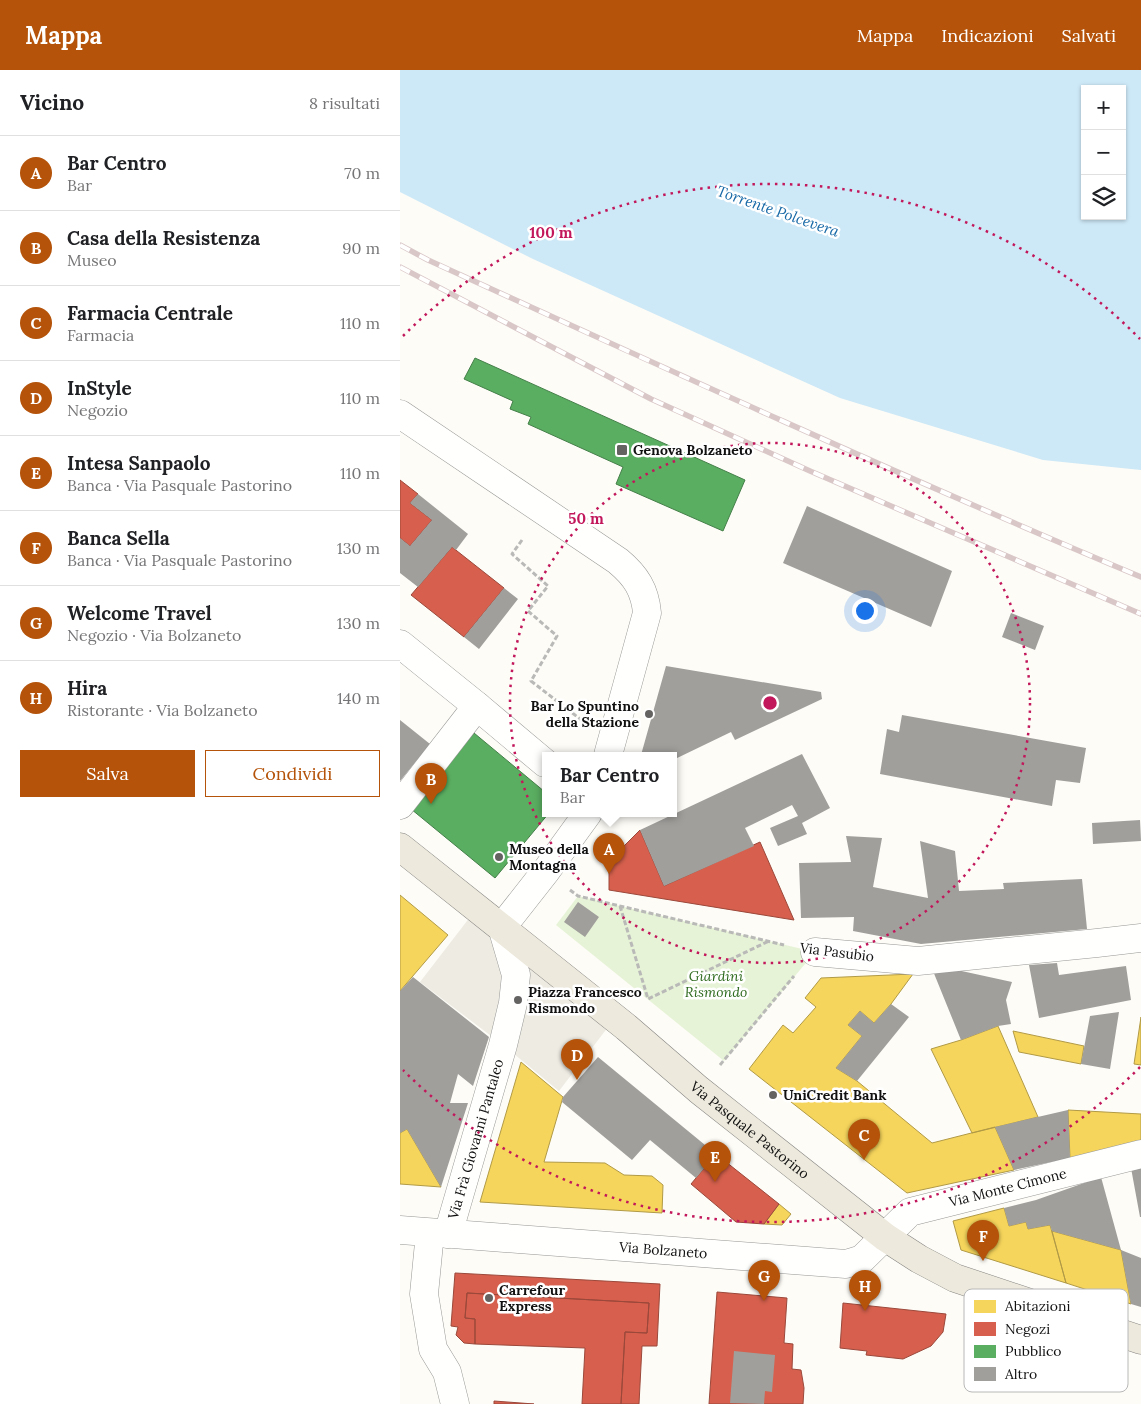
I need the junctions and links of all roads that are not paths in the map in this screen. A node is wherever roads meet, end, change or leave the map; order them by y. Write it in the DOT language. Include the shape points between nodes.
graph roads {
  1 [pos="400,414"];
  2 [pos="400,644"];
  3 [pos="477,706"];
  4 [pos="609,752"];
  5 [pos="542,760"];
  6 [pos="400,805"];
  7 [pos="585,817"];
  8 [pos="400,847"];
  9 [pos="502,927"];
  10 [pos="1141,938"];
  11 [pos="815,952"];
  12 [pos="1141,1154"];
  13 [pos="400,1230"];
  14 [pos="439,1233"];
  15 [pos="885,1237"];
  16 [pos="988,1289"];
  17 [pos="1128,1336"];
  18 [pos="1141,1340"];
  19 [pos="455,1404"];
  1 -- 4 [label="street" via="618,562 636,578 646,600 647,613"];
  2 -- 3 [label="street"];
  3 -- 5 [label="street"];
  3 -- 6 [label="street"];
  7 -- 9 [label="street"];
  8 -- 9 [label="main road, Via Pasquale Pastorino"];
  9 -- 14 [label="street, Via Frà Giovanni Pantaleo" via="516,975 513,1003 503,1045"];
  9 -- 15 [label="main road, Via Pasquale Pastorino" via="699,1090"];
  10 -- 11 [label="street, Via Pasubio" via="918,961"];
  12 -- 15 [label="street, Via Monte Cimone" via="910,1212"];
  13 -- 14 [label="street, Via Bolzaneto"];
  14 -- 15 [label="street, Via Bolzaneto" via="846,1264 862,1259"];
  14 -- 19 [label="street" via="424,1294 433,1349 447,1372"];
  15 -- 16 [label="main road, Via Pasquale Pastorino" via="955,1278"];
  17 -- 18 [label="main road, Via Pasquale Pastorino"];
}
